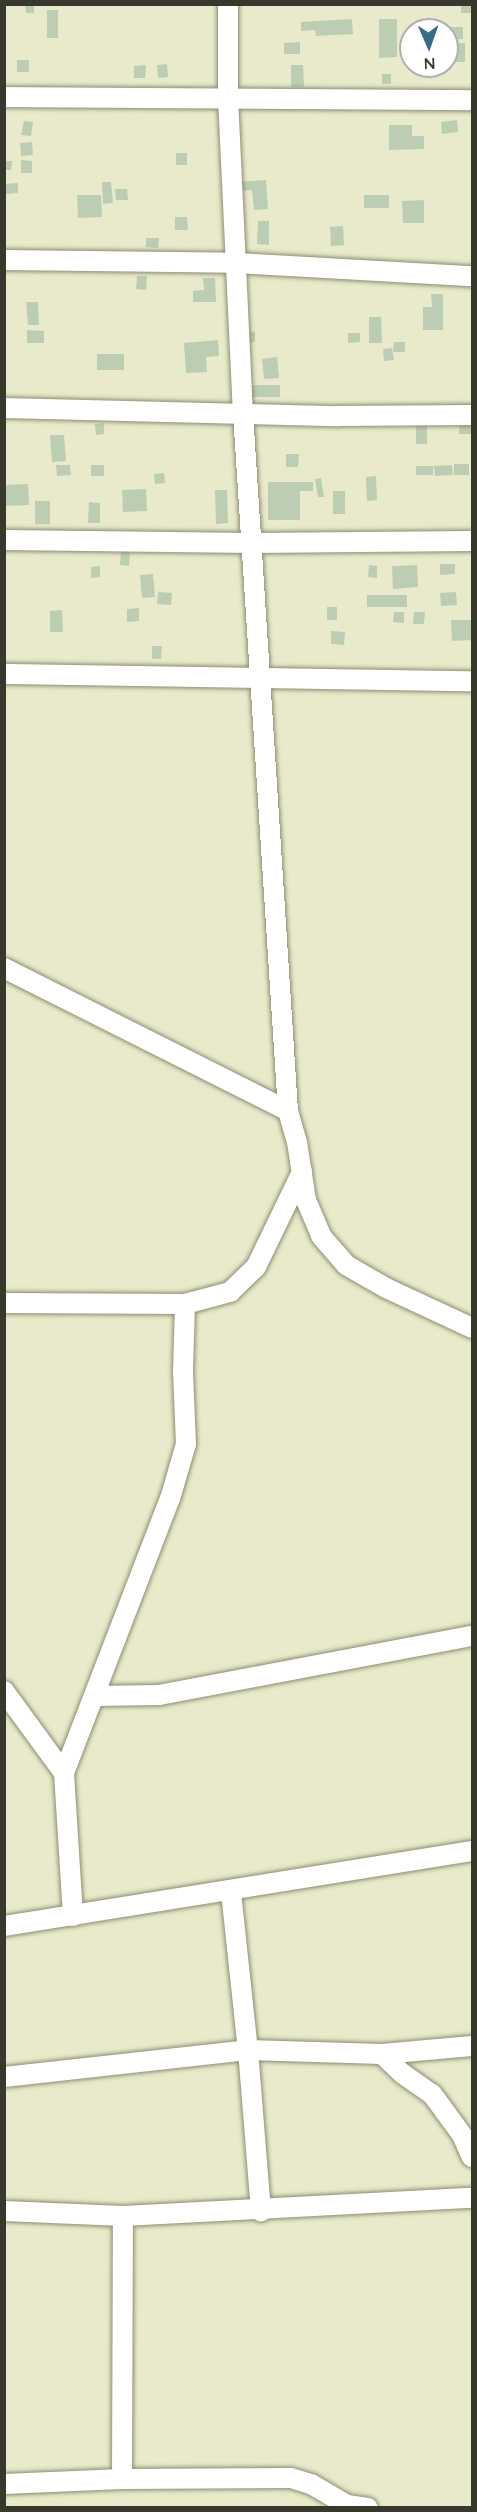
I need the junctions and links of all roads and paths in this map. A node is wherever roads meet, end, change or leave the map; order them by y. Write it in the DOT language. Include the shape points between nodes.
graph roads {
  1 [pos="228,4"];
  2 [pos="4,97"];
  3 [pos="228,98"];
  4 [pos="472,100"];
  5 [pos="4,260"];
  6 [pos="236,263"];
  7 [pos="472,276"];
  8 [pos="4,408"];
  9 [pos="243,413"];
  10 [pos="472,416"];
  11 [pos="4,540"];
  12 [pos="472,541"];
  13 [pos="252,543"];
  14 [pos="4,674"];
  15 [pos="259,679"];
  16 [pos="472,681"];
  17 [pos="4,968"];
  18 [pos="288,1110"];
  19 [pos="302,1172"];
  20 [pos="4,1303"];
  21 [pos="185,1304"];
  22 [pos="472,1328"];
  23 [pos="472,1636"];
  24 [pos="4,1691"];
  25 [pos="94,1696"];
  26 [pos="64,1773"];
  27 [pos="472,1851"];
  28 [pos="231,1892"];
  29 [pos="74,1916"];
  30 [pos="4,1926"];
  31 [pos="472,2046"];
  32 [pos="248,2050"];
  33 [pos="382,2054"];
  34 [pos="4,2077"];
  35 [pos="472,2157"];
  36 [pos="472,2198"];
  37 [pos="4,2211"];
  38 [pos="261,2211"];
  39 [pos="123,2216"];
  40 [pos="122,2479"];
  41 [pos="4,2484"];
  42 [pos="368,2508"];
  1 -- 3 [label="street"];
  2 -- 3 [label="street"];
  3 -- 4 [label="street"];
  3 -- 6 [label="street"];
  5 -- 6 [label="street"];
  6 -- 7 [label="street"];
  6 -- 9 [label="street"];
  8 -- 9 [label="street"];
  9 -- 10 [label="street"];
  9 -- 13 [label="street"];
  11 -- 13 [label="street"];
  12 -- 13 [label="street"];
  13 -- 15 [label="street"];
  14 -- 15 [label="street"];
  15 -- 16 [label="street"];
  15 -- 18 [label="street"];
  17 -- 18 [label="street"];
  18 -- 19 [label="street"];
  19 -- 21 [label="street" via="256,1267 230,1292"];
  19 -- 22 [label="street" via="306,1200 321,1236 346,1265"];
  20 -- 21 [label="street"];
  21 -- 25 [label="street" via="186,1444 170,1498"];
  23 -- 25 [label="street" via="159,1695"];
  24 -- 26 [label="street"];
  25 -- 26 [label="street"];
  26 -- 29 [label="street"];
  27 -- 28 [label="street"];
  28 -- 29 [label="street"];
  28 -- 32 [label="street"];
  29 -- 30 [label="street"];
  31 -- 33 [label="street"];
  32 -- 33 [label="street"];
  32 -- 34 [label="street"];
  32 -- 38 [label="street"];
  33 -- 35 [label="street" via="432,2094 462,2135"];
  36 -- 38 [label="street"];
  37 -- 39 [label="street"];
  38 -- 39 [label="street"];
  39 -- 40 [label="street"];
  40 -- 41 [label="street"];
  40 -- 42 [label="street" via="291,2478 312,2484 348,2505"];
}
